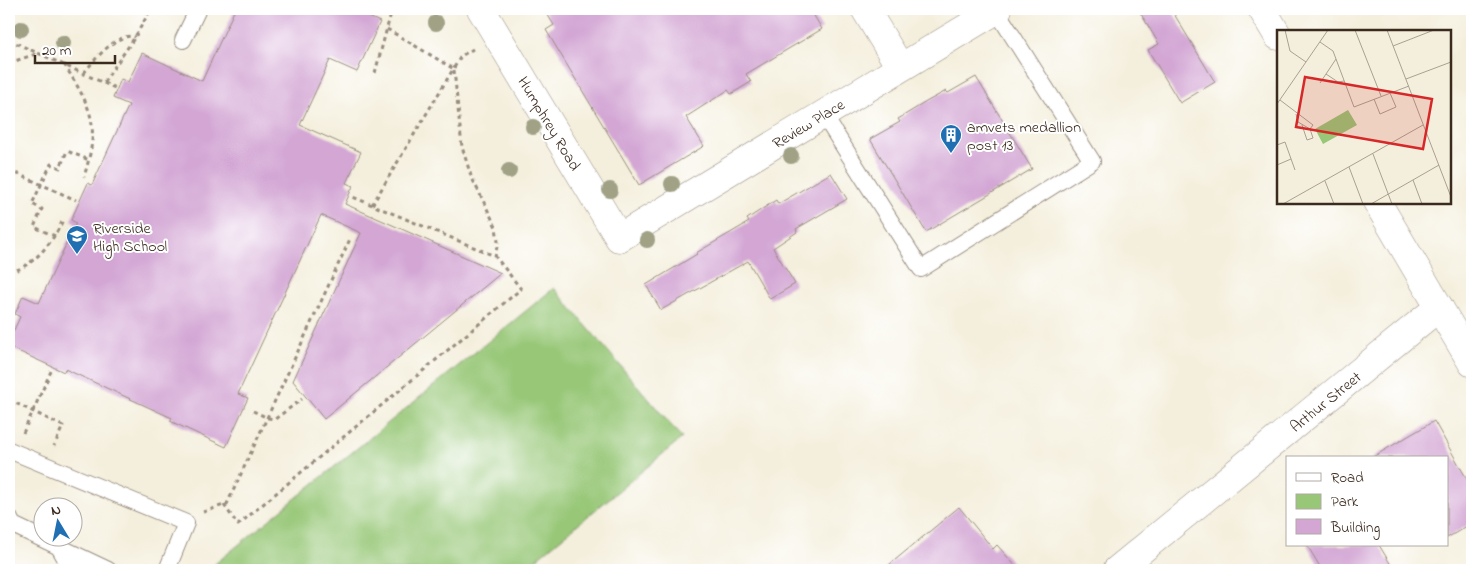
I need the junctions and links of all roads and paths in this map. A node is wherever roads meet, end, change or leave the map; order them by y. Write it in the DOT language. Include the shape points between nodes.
graph roads {
  1 [pos="151,9"];
  2 [pos="198,9"];
  3 [pos="392,9"];
  4 [pos="481,9"];
  5 [pos="865,9"];
  6 [pos="997,9"];
  7 [pos="1262,9"];
  8 [pos="387,29"];
  9 [pos="1277,34"];
  10 [pos="135,37"];
  11 [pos="9,40"];
  12 [pos="183,40"];
  13 [pos="476,47"];
  14 [pos="37,54"];
  15 [pos="9,63"];
  16 [pos="64,64"];
  17 [pos="900,68"];
  18 [pos="454,69"];
  19 [pos="84,73"];
  20 [pos="375,73"];
  21 [pos="104,82"];
  22 [pos="115,88"];
  23 [pos="823,114"];
  24 [pos="89,160"];
  25 [pos="9,170"];
  26 [pos="84,177"];
  27 [pos="42,185"];
  28 [pos="354,197"];
  29 [pos="76,200"];
  30 [pos="1378,204"];
  31 [pos="372,205"];
  32 [pos="63,220"];
  33 [pos="55,236"];
  34 [pos="351,237"];
  35 [pos="618,238"];
  36 [pos="495,256"];
  37 [pos="9,273"];
  38 [pos="10,300"];
  39 [pos="16,303"];
  40 [pos="9,305"];
  41 [pos="1439,307"];
  42 [pos="1472,363"];
  43 [pos="52,369"];
  44 [pos="302,399"];
  45 [pos="9,400"];
  46 [pos="253,411"];
  47 [pos="33,412"];
  48 [pos="268,418"];
  49 [pos="22,436"];
  50 [pos="9,450"];
  51 [pos="52,451"];
  52 [pos="224,505"];
  53 [pos="194,514"];
  54 [pos="9,517"];
  55 [pos="59,547"];
  56 [pos="72,570"];
  57 [pos="108,570"];
  58 [pos="168,570"];
  59 [pos="1117,570"];
  1 -- 10 [label="path"];
  2 -- 12 [label="lane"];
  3 -- 8 [label="path"];
  4 -- 35 [label="street, Humphrey Road"];
  5 -- 17 [label="street"];
  6 -- 17 [label="street, Review Place"];
  6 -- 23 [label="lane" via="1092,161 921,268"];
  7 -- 9 [label="street"];
  8 -- 18 [label="path"];
  8 -- 20 [label="path"];
  10 -- 19 [label="path" via="125,36 110,46"];
  10 -- 21 [label="path"];
  11 -- 14 [label="path"];
  13 -- 18 [label="path" via="461,56"];
  14 -- 15 [label="path"];
  14 -- 16 [label="path"];
  16 -- 19 [label="path"];
  16 -- 24 [label="path" via="90,112 93,136"];
  17 -- 23 [label="street, Review Place"];
  18 -- 31 [label="path"];
  18 -- 36 [label="path" via="462,147 471,176 496,227 498,242"];
  19 -- 21 [label="path"];
  21 -- 22 [label="path"];
  23 -- 35 [label="street, Review Place"];
  24 -- 26 [label="path"];
  24 -- 27 [label="path" via="67,151 60,168 52,164"];
  25 -- 27 [label="path"];
  27 -- 29 [label="path"];
  27 -- 33 [label="path" via="32,204 42,209 34,227"];
  28 -- 31 [label="path"];
  30 -- 41 [label="street"];
  31 -- 36 [label="path"];
  32 -- 33 [label="path"];
  33 -- 37 [label="path" via="30,262"];
  34 -- 48 [label="path"];
  36 -- 52 [label="path" via="520,289 238,525"];
  38 -- 39 [label="path"];
  38 -- 40 [label="path"];
  41 -- 42 [label="street"];
  41 -- 59 [label="street, Arthur Street"];
  43 -- 47 [label="path"];
  44 -- 48 [label="path" via="275,419"];
  45 -- 47 [label="path"];
  46 -- 48 [label="path"];
  47 -- 49 [label="path"];
  47 -- 51 [label="path" via="63,426"];
  48 -- 52 [label="path"];
  50 -- 58 [label="lane" via="186,523"];
  52 -- 53 [label="path"];
  54 -- 55 [label="lane" via="13,525"];
  55 -- 56 [label="lane"];
  55 -- 57 [label="lane"];
}
